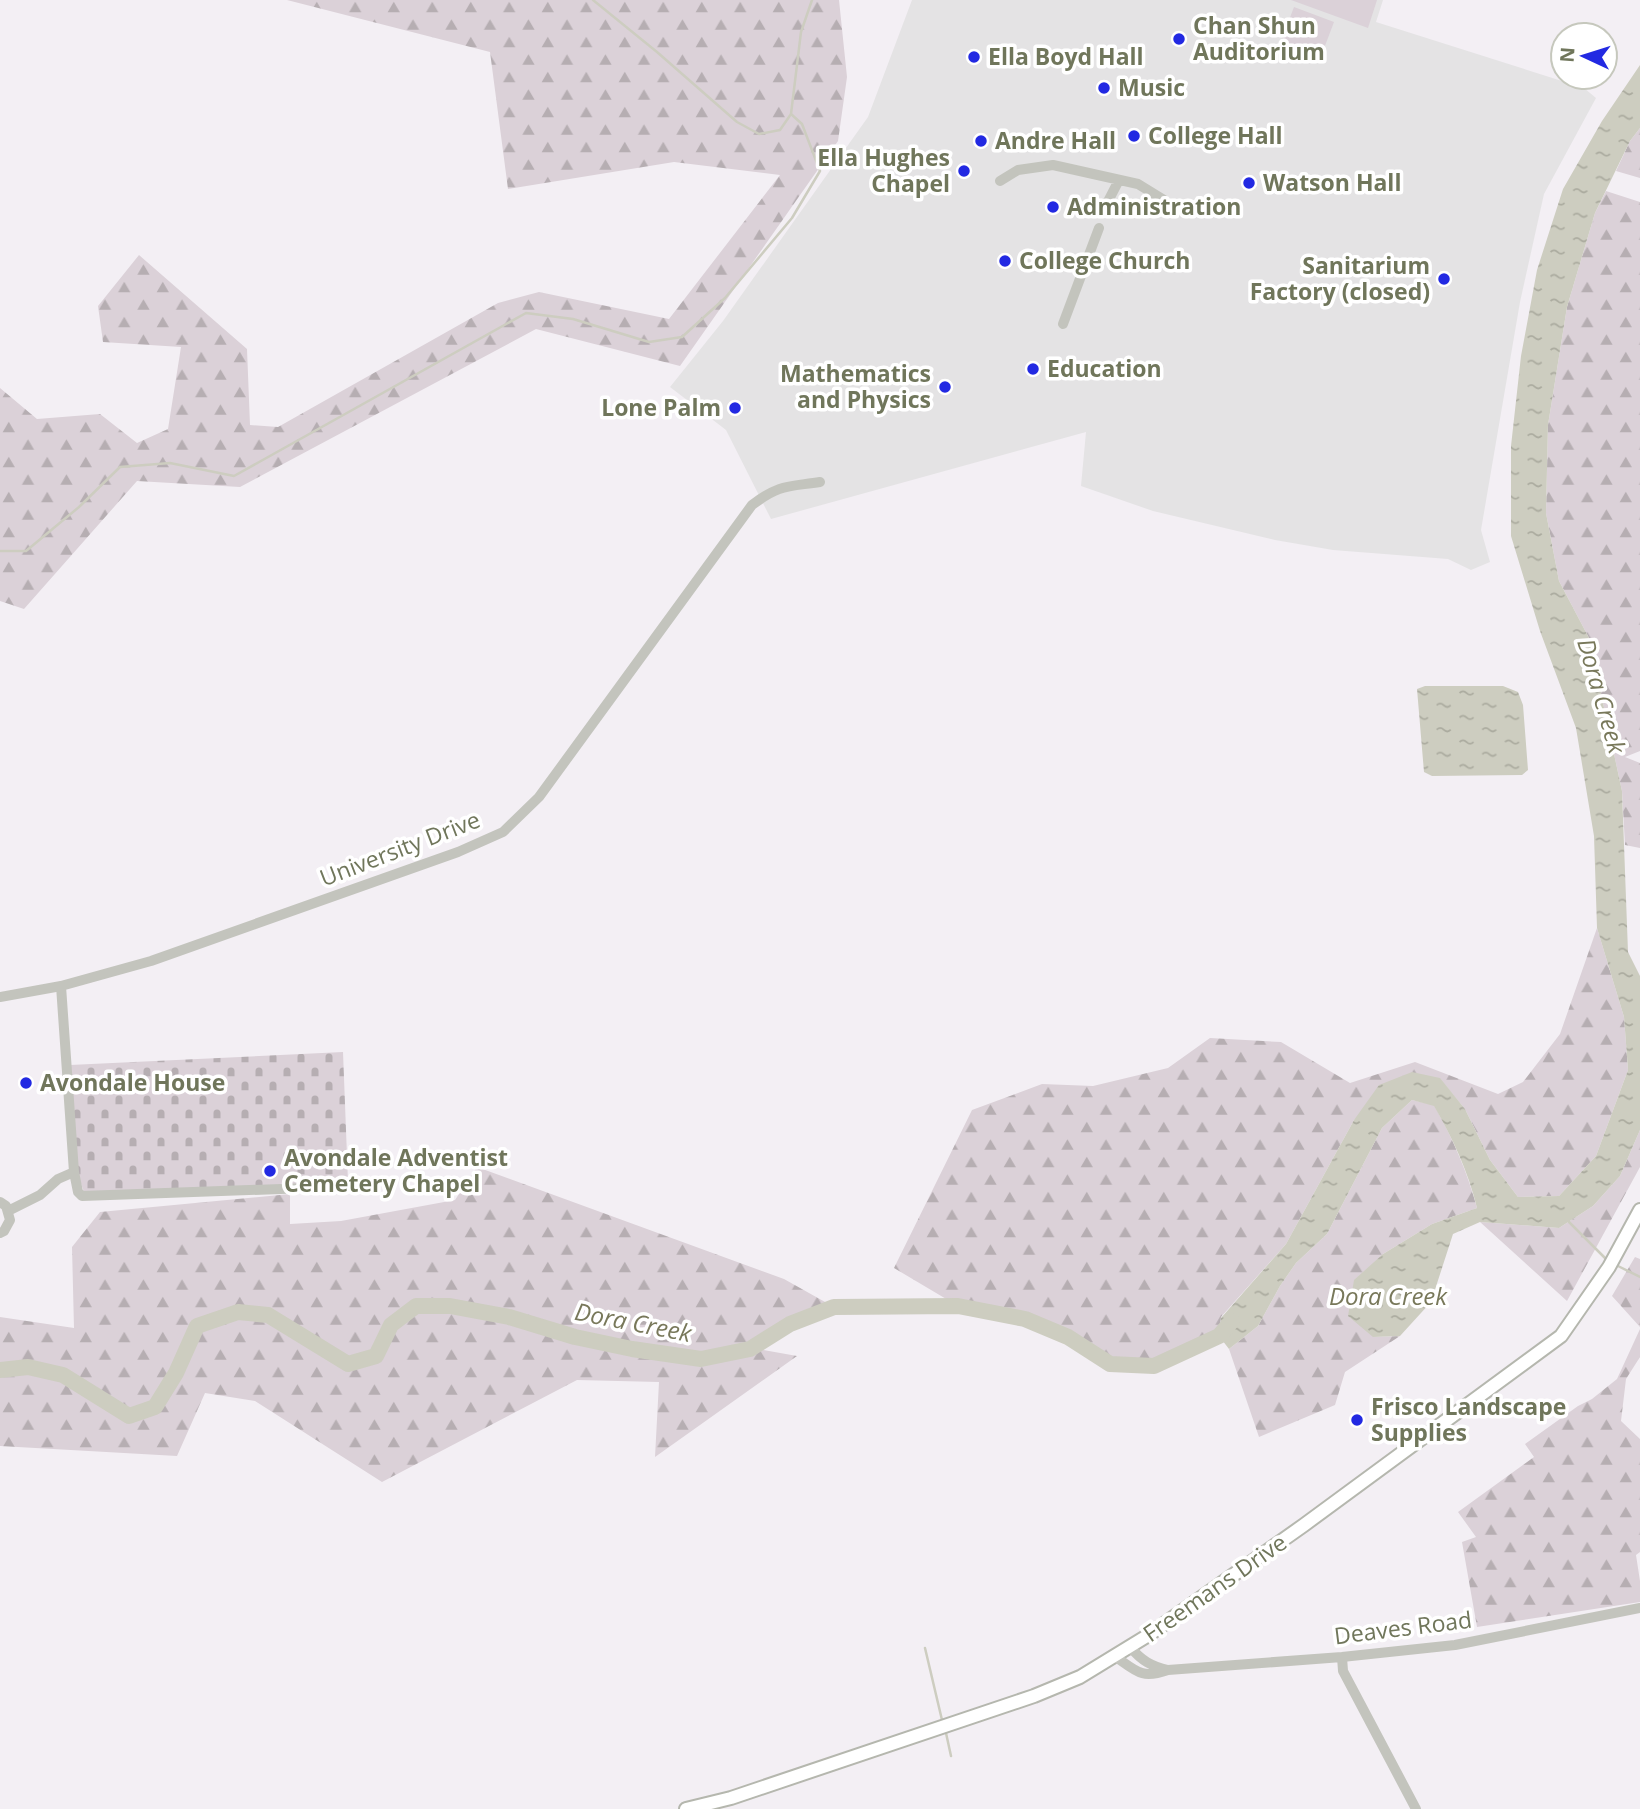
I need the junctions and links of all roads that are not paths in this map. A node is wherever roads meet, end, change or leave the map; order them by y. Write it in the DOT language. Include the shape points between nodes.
graph roads {
  1 [pos="1119,180"];
  2 [pos="1000,181"];
  3 [pos="1164,200"];
  4 [pos="1103,211"];
  5 [pos="1099,228"];
  6 [pos="1063,324"];
  7 [pos="820,482"];
  8 [pos="61,986"];
  9 [pos="0,997"];
  10 [pos="74,1172"];
  11 [pos="335,1187"];
  12 [pos="0,1202"];
  13 [pos="1640,1210"];
  14 [pos="8,1211"];
  15 [pos="0,1233"];
  16 [pos="1640,1608"];
  17 [pos="1130,1647"];
  18 [pos="1116,1657"];
  19 [pos="1342,1657"];
  20 [pos="1168,1670"];
  21 [pos="686,1809"];
  22 [pos="1416,1809"];
  1 -- 2 [label="street" via="1053,164 1018,170"];
  1 -- 3 [label="street" via="1138,184"];
  1 -- 4 [label="street"];
  5 -- 6 [label="street"];
  7 -- 8 [label="street, University Drive" via="788,485 752,505 538,797 503,832 152,961"];
  8 -- 9 [label="street, University Drive"];
  8 -- 10 [label="street"];
  10 -- 11 [label="street" via="78,1192 88,1198"];
  10 -- 14 [label="street"];
  12 -- 14 [label="street"];
  13 -- 17 [label="main road, Freemans Drive" via="1609,1267 1561,1336"];
  14 -- 15 [label="street" via="8,1226"];
  16 -- 19 [label="street, Deaves Road" via="1455,1645"];
  17 -- 18 [label="main road, Freemans Drive"];
  17 -- 20 [label="street, Deaves Road" via="1140,1660"];
  18 -- 20 [label="street, Deaves Road" via="1148,1676"];
  18 -- 21 [label="main road, Freemans Drive" via="1034,1696"];
  19 -- 20 [label="street, Deaves Road"];
  19 -- 22 [label="street" via="1343,1671"];
}
